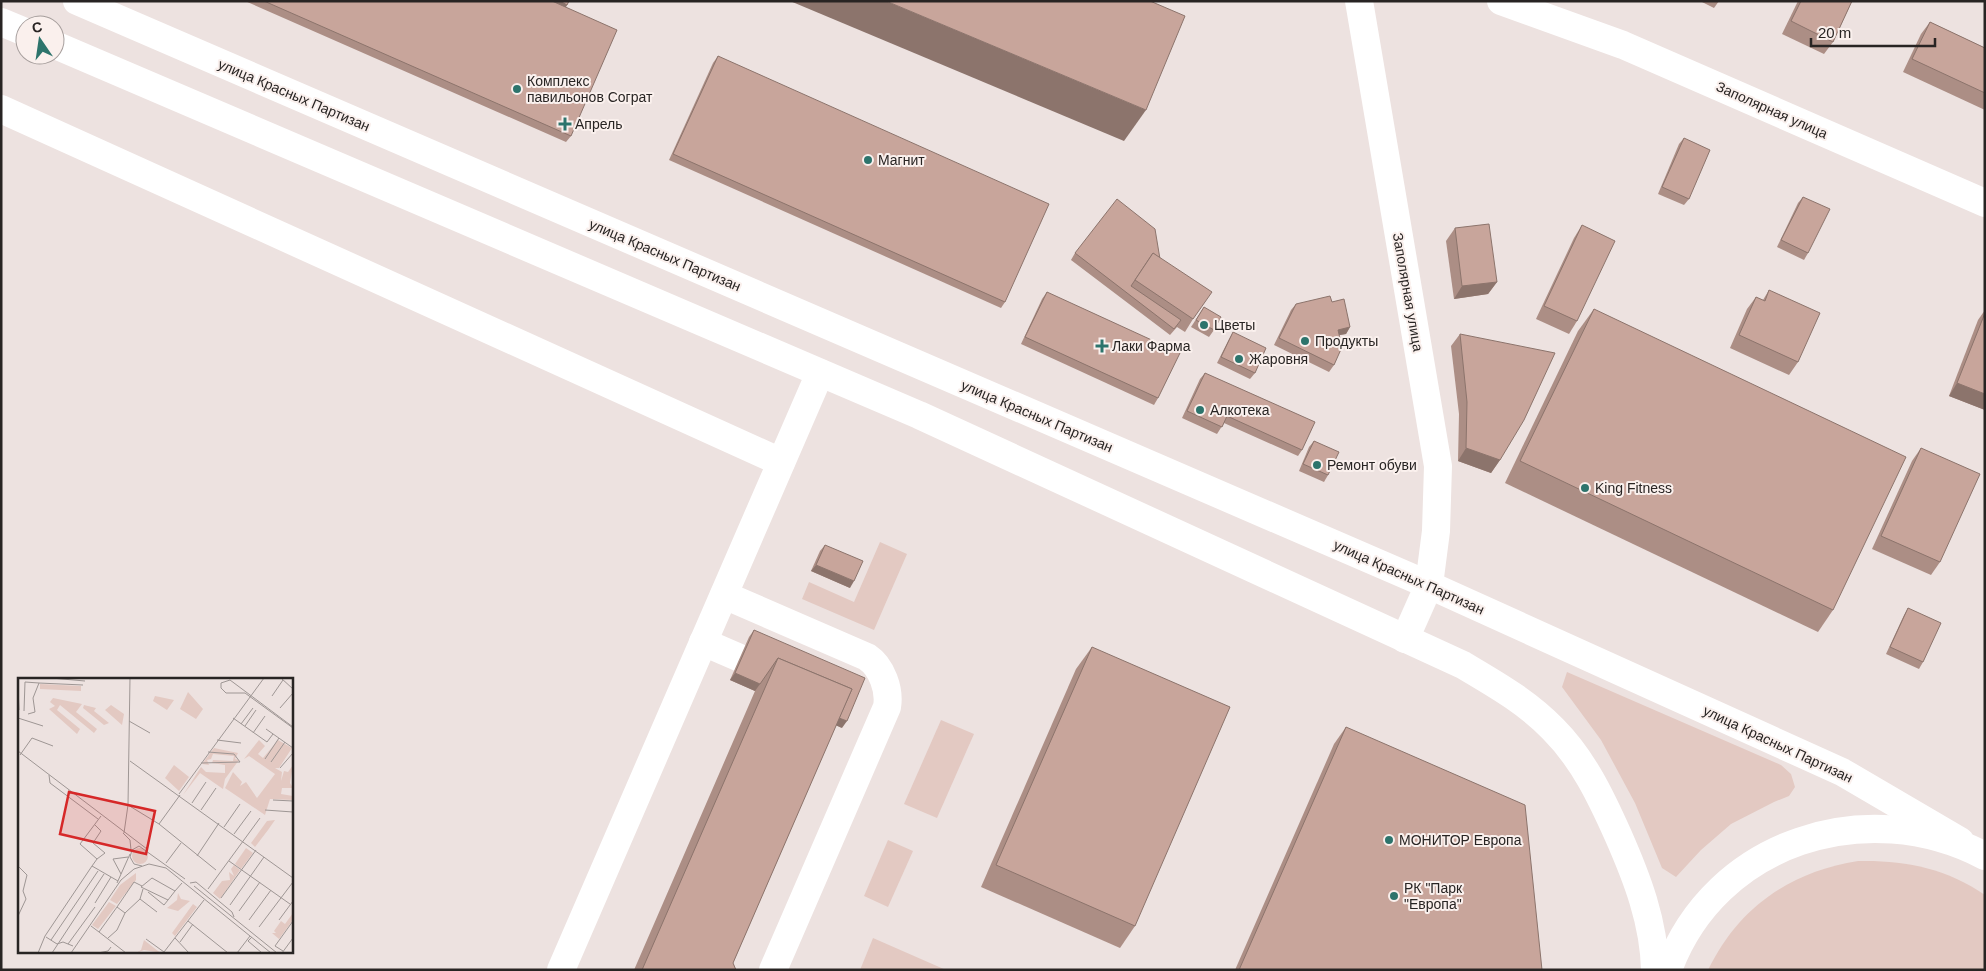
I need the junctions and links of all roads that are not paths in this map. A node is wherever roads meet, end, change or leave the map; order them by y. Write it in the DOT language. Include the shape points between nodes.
graph roads {
  1 [pos="77,1"];
  2 [pos="1359,1"];
  3 [pos="1501,1"];
  4 [pos="1,22"];
  5 [pos="15,28"];
  6 [pos="65,49"];
  7 [pos="1,108"];
  8 [pos="1985,203"];
  9 [pos="820,372"];
  10 [pos="781,462"];
  11 [pos="1428,585"];
  12 [pos="724,595"];
  13 [pos="1405,639"];
  14 [pos="703,642"];
  15 [pos="740,658"];
  16 [pos="1985,856"];
  17 [pos="560,970"];
  18 [pos="773,970"];
  19 [pos="1655,970"];
  20 [pos="1668,970"];
  1 -- 11 [label="main road, улица Красных Партизан"];
  2 -- 11 [label="main road, Заполярная улица" via="1438,466 1436,531"];
  3 -- 8 [label="main road, Заполярная улица" via="1623,45"];
  4 -- 5 [label="main road"];
  6 -- 9 [label="main road"];
  7 -- 10 [label="main road"];
  9 -- 10 [label="main road"];
  9 -- 13 [label="main road"];
  10 -- 12 [label="main road"];
  11 -- 13 [label="main road, Заполярная улица"];
  11 -- 16 [label="main road, улица Красных Партизан" via="1842,772"];
  12 -- 14 [label="main road"];
  12 -- 18 [label="main road" via="868,657 879,669 888,698"];
  13 -- 19 [label="main road" via="1463,665 1515,697 1554,730 1571,750 1600,795 1632,866 1649,919"];
  14 -- 15 [label="main road"];
  14 -- 17 [label="main road"];
  16 -- 20 [label="main road" via="1942,838 1887,828 1846,830 1805,839 1767,856 1717,894 1690,926"];
}
